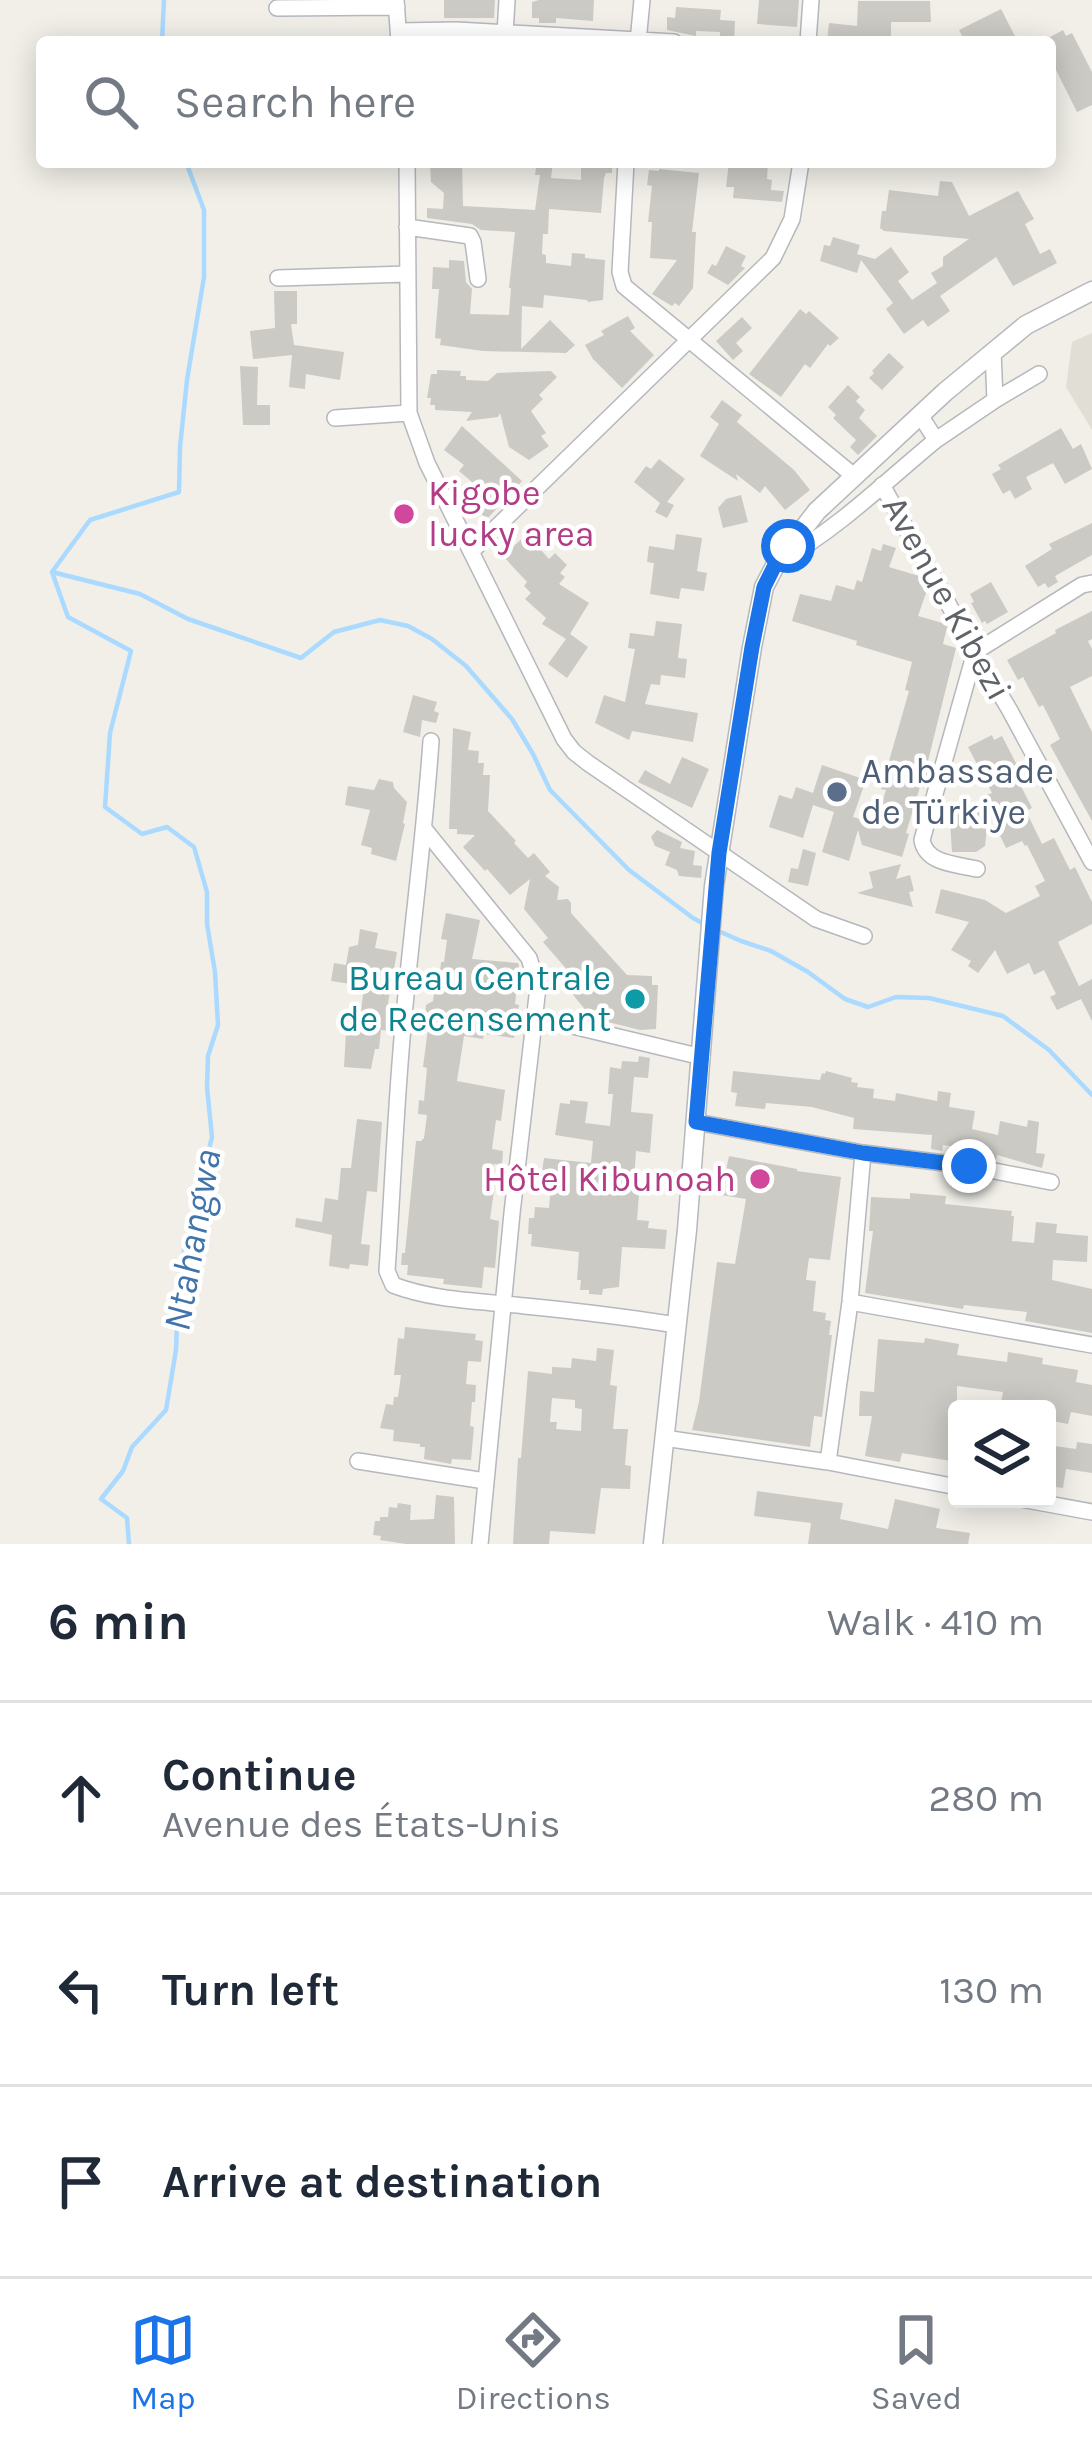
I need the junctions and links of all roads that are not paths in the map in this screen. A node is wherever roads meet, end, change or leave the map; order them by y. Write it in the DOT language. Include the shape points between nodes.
graph roads {
  1 [pos="507,0"];
  2 [pos="642,0"];
  3 [pos="811,0"];
  4 [pos="397,4"];
  5 [pos="277,8"];
  6 [pos="506,34"];
  7 [pos="399,36"];
  8 [pos="544,36"];
  9 [pos="638,36"];
  10 [pos="808,36"];
  11 [pos="406,168"];
  12 [pos="626,168"];
  13 [pos="800,168"];
  14 [pos="407,227"];
  15 [pos="407,274"];
  16 [pos="278,278"];
  17 [pos="478,279"];
  18 [pos="1092,291"];
  19 [pos="687,341"];
  20 [pos="993,351"];
  21 [pos="1039,374"];
  22 [pos="995,400"];
  23 [pos="409,413"];
  24 [pos="920,416"];
  25 [pos="335,418"];
  26 [pos="936,440"];
  27 [pos="854,476"];
  28 [pos="882,485"];
  29 [pos="471,552"];
  30 [pos="776,563"];
  31 [pos="1092,583"];
  32 [pos="975,652"];
  33 [pos="431,741"];
  34 [pos="425,830"];
  35 [pos="719,853"];
  36 [pos="1092,862"];
  37 [pos="977,869"];
  38 [pos="864,936"];
  39 [pos="535,1017"];
  40 [pos="702,1057"];
  41 [pos="696,1122"];
  42 [pos="863,1153"];
  43 [pos="1052,1182"];
  44 [pos="850,1302"];
  45 [pos="504,1304"];
  46 [pos="676,1325"];
  47 [pos="1092,1345"];
  48 [pos="664,1438"];
  49 [pos="358,1460"];
  50 [pos="828,1462"];
  51 [pos="485,1481"];
  52 [pos="948,1485"];
  53 [pos="1056,1505"];
  54 [pos="1092,1512"];
  55 [pos="480,1544"];
  56 [pos="653,1544"];
  1 -- 6 [label="street"];
  2 -- 9 [label="street"];
  3 -- 10 [label="street"];
  4 -- 5 [label="street"];
  4 -- 7 [label="street"];
  6 -- 7 [label="street"];
  6 -- 8 [label="street"];
  11 -- 14 [label="street"];
  12 -- 19 [label="street" via="624,286"];
  13 -- 19 [label="street" via="792,219 773,259"];
  14 -- 15 [label="street"];
  14 -- 17 [label="street" via="470,236"];
  15 -- 16 [label="street"];
  15 -- 23 [label="street"];
  18 -- 20 [label="street"];
  19 -- 27 [label="street"];
  19 -- 29 [label="street"];
  20 -- 22 [label="street"];
  20 -- 24 [label="street"];
  21 -- 22 [label="street, Avenue Kibezi"];
  22 -- 26 [label="street, Avenue Kibezi"];
  23 -- 25 [label="street"];
  23 -- 29 [label="street"];
  24 -- 26 [label="street"];
  24 -- 27 [label="street"];
  26 -- 28 [label="street, Avenue Kibezi"];
  27 -- 30 [label="street"];
  28 -- 30 [label="street"];
  28 -- 32 [label="street, Avenue Kibezi"];
  29 -- 35 [label="street" via="564,740"];
  30 -- 35 [label="street" via="752,647"];
  31 -- 32 [label="street"];
  32 -- 36 [label="street, Avenue Kibezi"];
  32 -- 37 [label="street" via="922,840 930,857"];
  33 -- 34 [label="street"];
  34 -- 39 [label="street" via="529,958 538,986"];
  34 -- 45 [label="street" via="387,1271 393,1286 407,1291"];
  35 -- 38 [label="street" via="816,919"];
  35 -- 40 [label="street"];
  39 -- 40 [label="street"];
  39 -- 45 [label="street"];
  40 -- 41 [label="street"];
  41 -- 42 [label="street"];
  41 -- 46 [label="street"];
  42 -- 43 [label="street"];
  42 -- 44 [label="street"];
  44 -- 47 [label="street"];
  44 -- 50 [label="street"];
  45 -- 46 [label="street"];
  45 -- 51 [label="street"];
  46 -- 48 [label="street"];
  48 -- 50 [label="street"];
  48 -- 56 [label="street"];
  49 -- 51 [label="street"];
  50 -- 52 [label="street"];
  51 -- 55 [label="street"];
  53 -- 54 [label="street"];
}
